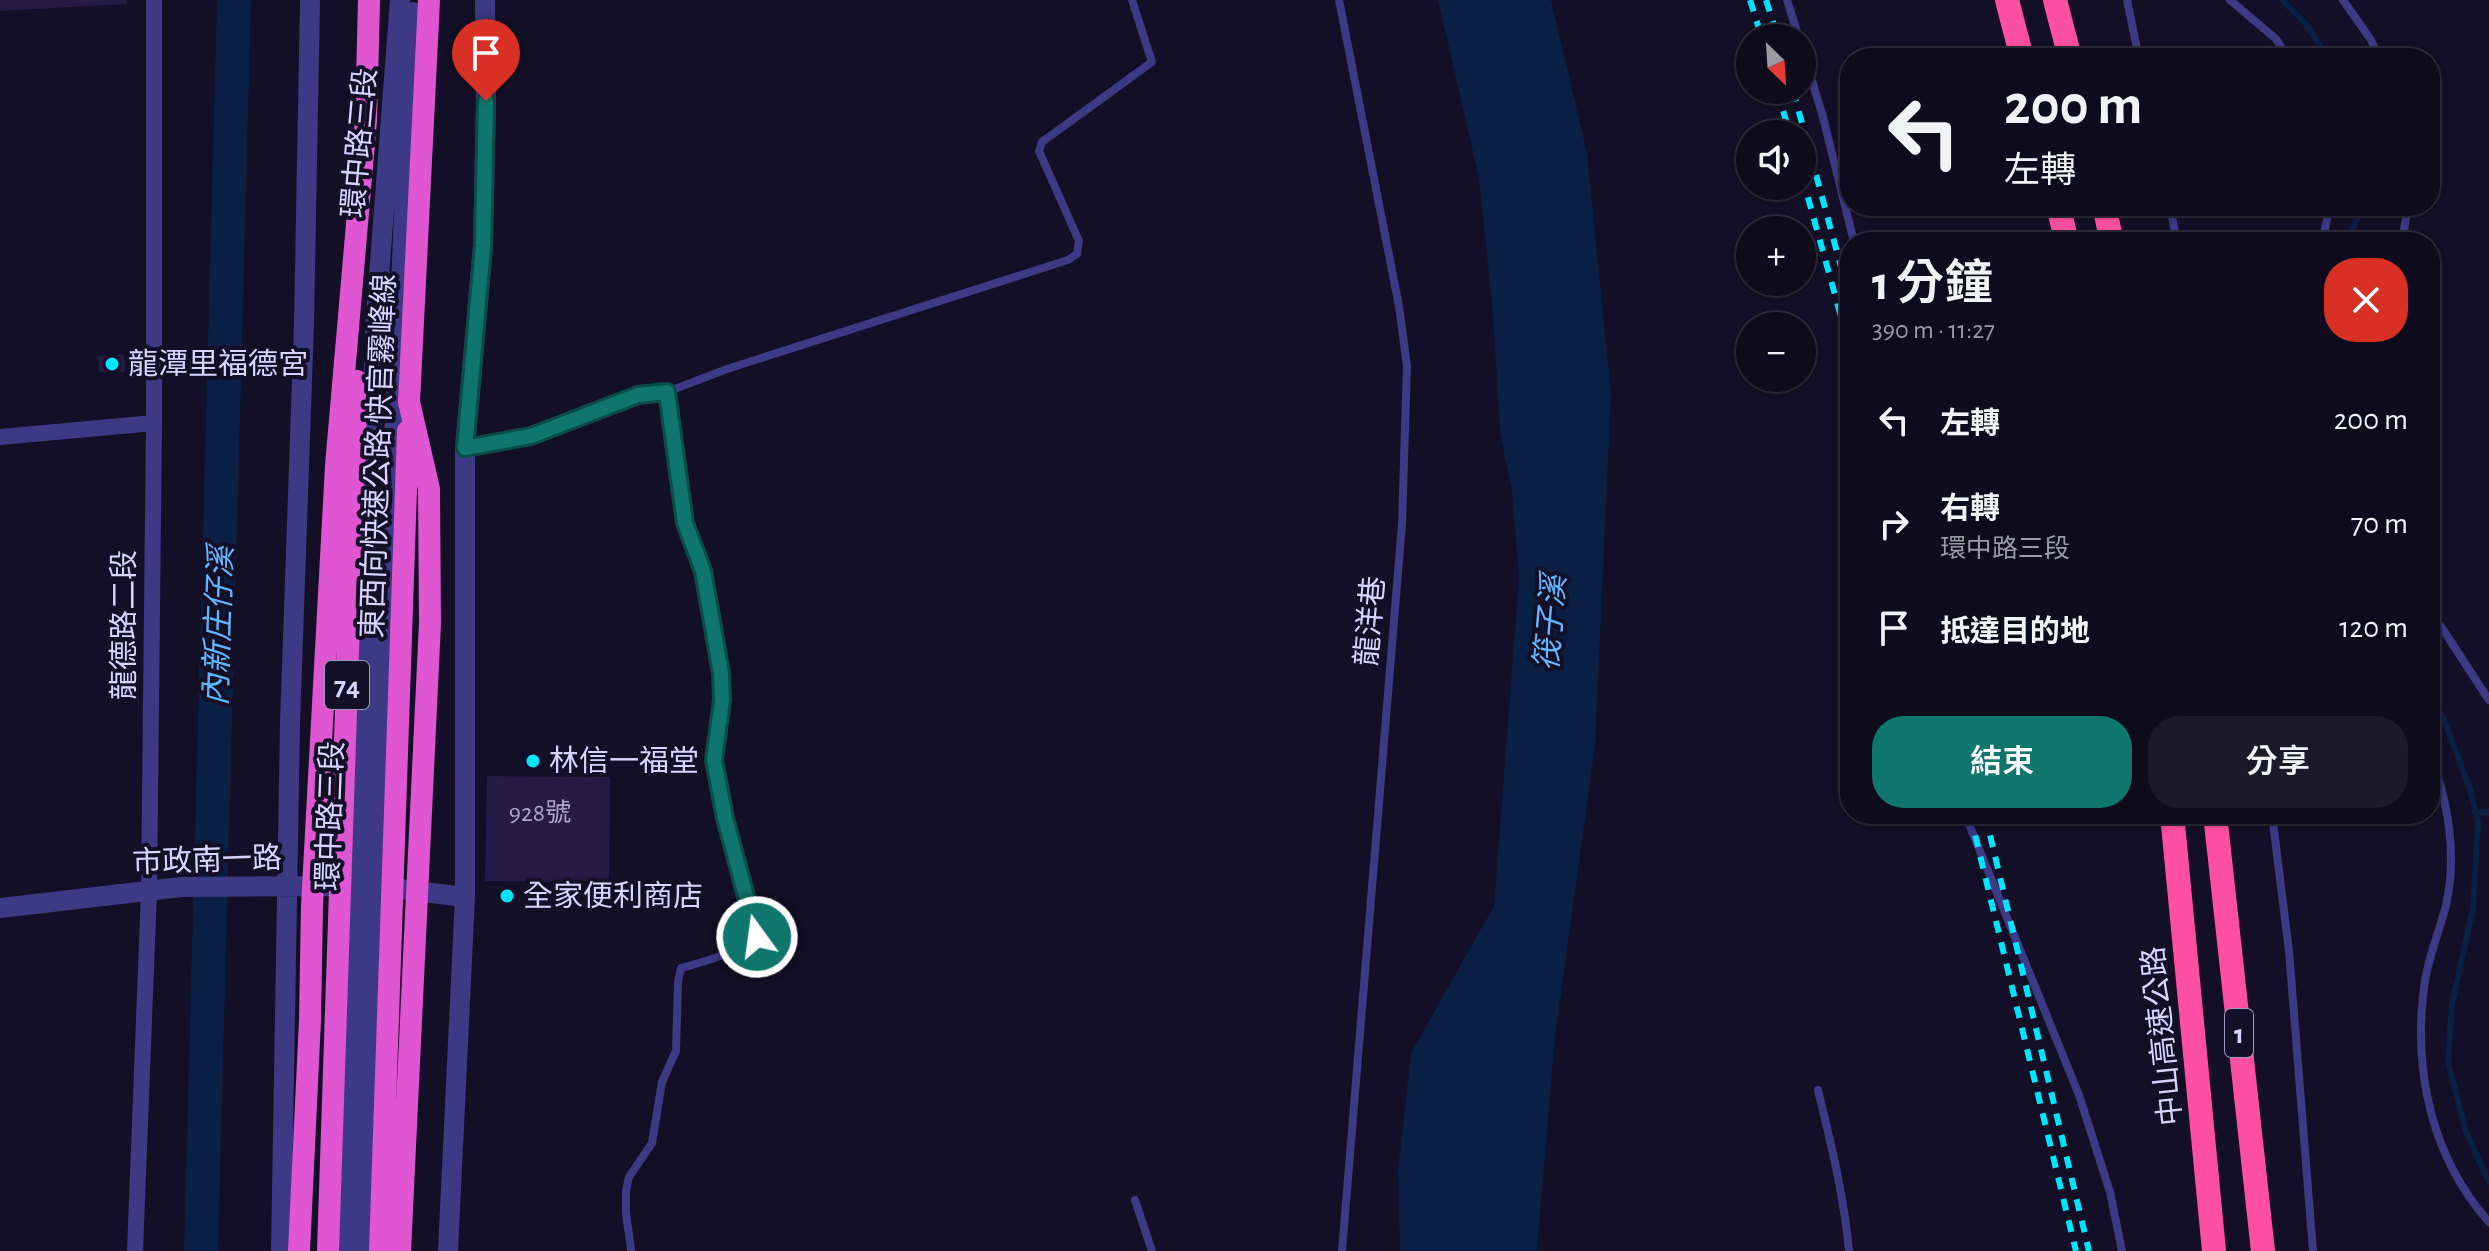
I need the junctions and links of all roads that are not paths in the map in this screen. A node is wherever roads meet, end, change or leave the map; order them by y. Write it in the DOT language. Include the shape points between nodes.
graph roads {
  1 [pos="154,0"];
  2 [pos="310,0"];
  3 [pos="369,0"];
  4 [pos="400,0"];
  5 [pos="413,0"];
  6 [pos="429,0"];
  7 [pos="485,0"];
  8 [pos="1132,0"];
  9 [pos="1339,0"];
  10 [pos="1787,0"];
  11 [pos="2007,0"];
  12 [pos="2055,0"];
  13 [pos="2127,0"];
  14 [pos="2230,0"];
  15 [pos="2343,0"];
  16 [pos="1795,24"];
  17 [pos="2019,48"];
  18 [pos="2067,48"];
  19 [pos="2137,48"];
  20 [pos="2282,48"];
  21 [pos="2375,48"];
  22 [pos="1816,94"];
  23 [pos="366,120"];
  24 [pos="1840,186"];
  25 [pos="667,392"];
  26 [pos="409,402"];
  27 [pos="154,423"];
  28 [pos="0,437"];
  29 [pos="465,448"];
  30 [pos="2440,626"];
  31 [pos="2489,700"];
  32 [pos="2440,785"];
  33 [pos="1969,824"];
  34 [pos="2173,824"];
  35 [pos="2216,824"];
  36 [pos="2273,824"];
  37 [pos="366,885"];
  38 [pos="287,887"];
  39 [pos="149,891"];
  40 [pos="465,897"];
  41 [pos="0,908"];
  42 [pos="1818,1090"];
  43 [pos="1135,1200"];
  44 [pos="2489,1222"];
  45 [pos="631,1250"];
  46 [pos="135,1251"];
  47 [pos="281,1251"];
  48 [pos="299,1251"];
  49 [pos="328,1251"];
  50 [pos="347,1251"];
  51 [pos="363,1251"];
  52 [pos="380,1251"];
  53 [pos="400,1251"];
  54 [pos="448,1251"];
  55 [pos="1152,1251"];
  56 [pos="1342,1251"];
  57 [pos="1849,1251"];
  58 [pos="2122,1251"];
  59 [pos="2214,1251"];
  60 [pos="2263,1251"];
  61 [pos="2313,1251"];
  1 -- 27 [label="street, 龍德路二段"];
  2 -- 38 [label="street, 環中路三段"];
  3 -- 23 [label="highway, 東西向快速公路 快官霧峰線 / 74"];
  4 -- 37 [label="street, 環中路三段" via="375,328"];
  5 -- 37 [label="street, 環中路三段"];
  6 -- 26 [label="highway, 東西向快速公路 快官霧峰線 / 74"];
  7 -- 29 [label="street" via="483,246"];
  8 -- 25 [label="lane" via="1152,62 1042,142 1039,151 1079,241 1077,254 1056,266"];
  9 -- 56 [label="lane, 龍洋巷" via="1407,366 1402,524"];
  10 -- 16 [label="lane"];
  11 -- 17 [label="highway"];
  12 -- 18 [label="highway"];
  13 -- 19 [label="lane"];
  14 -- 20 [label="lane"];
  15 -- 21 [label="lane"];
  22 -- 24 [label="lane"];
  23 -- 48 [label="highway, bridge" via="336,466"];
  23 -- 49 [label="highway, 東西向快速公路 快官霧峰線 / 74, bridge"];
  25 -- 29 [label="lane" via="638,395 531,436"];
  25 -- 45 [label="lane" via="685,523 703,571 721,673 714,760 757,937 712,960 681,968 676,1051 662,1082 652,1143 629,1177 626,1191"];
  26 -- 52 [label="highway, 東西向快速公路 快官霧峰線 / 74, bridge"];
  26 -- 53 [label="highway, bridge" via="429,489 430,623"];
  27 -- 28 [label="street"];
  27 -- 39 [label="street, 龍德路二段"];
  29 -- 40 [label="street"];
  30 -- 31 [label="lane"];
  32 -- 44 [label="lane" via="2451,861 2446,903 2424,985 2422,1070 2440,1144"];
  33 -- 58 [label="lane" via="2079,1095 2110,1192"];
  34 -- 59 [label="highway, 中山高速公路 / 1"];
  35 -- 60 [label="highway, 1"];
  36 -- 61 [label="lane"];
  37 -- 38 [label="street, 市政南一路"];
  37 -- 40 [label="street, 市政南一路"];
  37 -- 50 [label="street, 環中路三段"];
  37 -- 51 [label="street, 環中路三段"];
  38 -- 39 [label="street, 市政南一路"];
  38 -- 47 [label="street, 環中路三段"];
  39 -- 41 [label="street, 市政南一路"];
  39 -- 46 [label="street, 龍德路二段"];
  40 -- 54 [label="street"];
  42 -- 57 [label="lane"];
  43 -- 55 [label="lane"];
}
